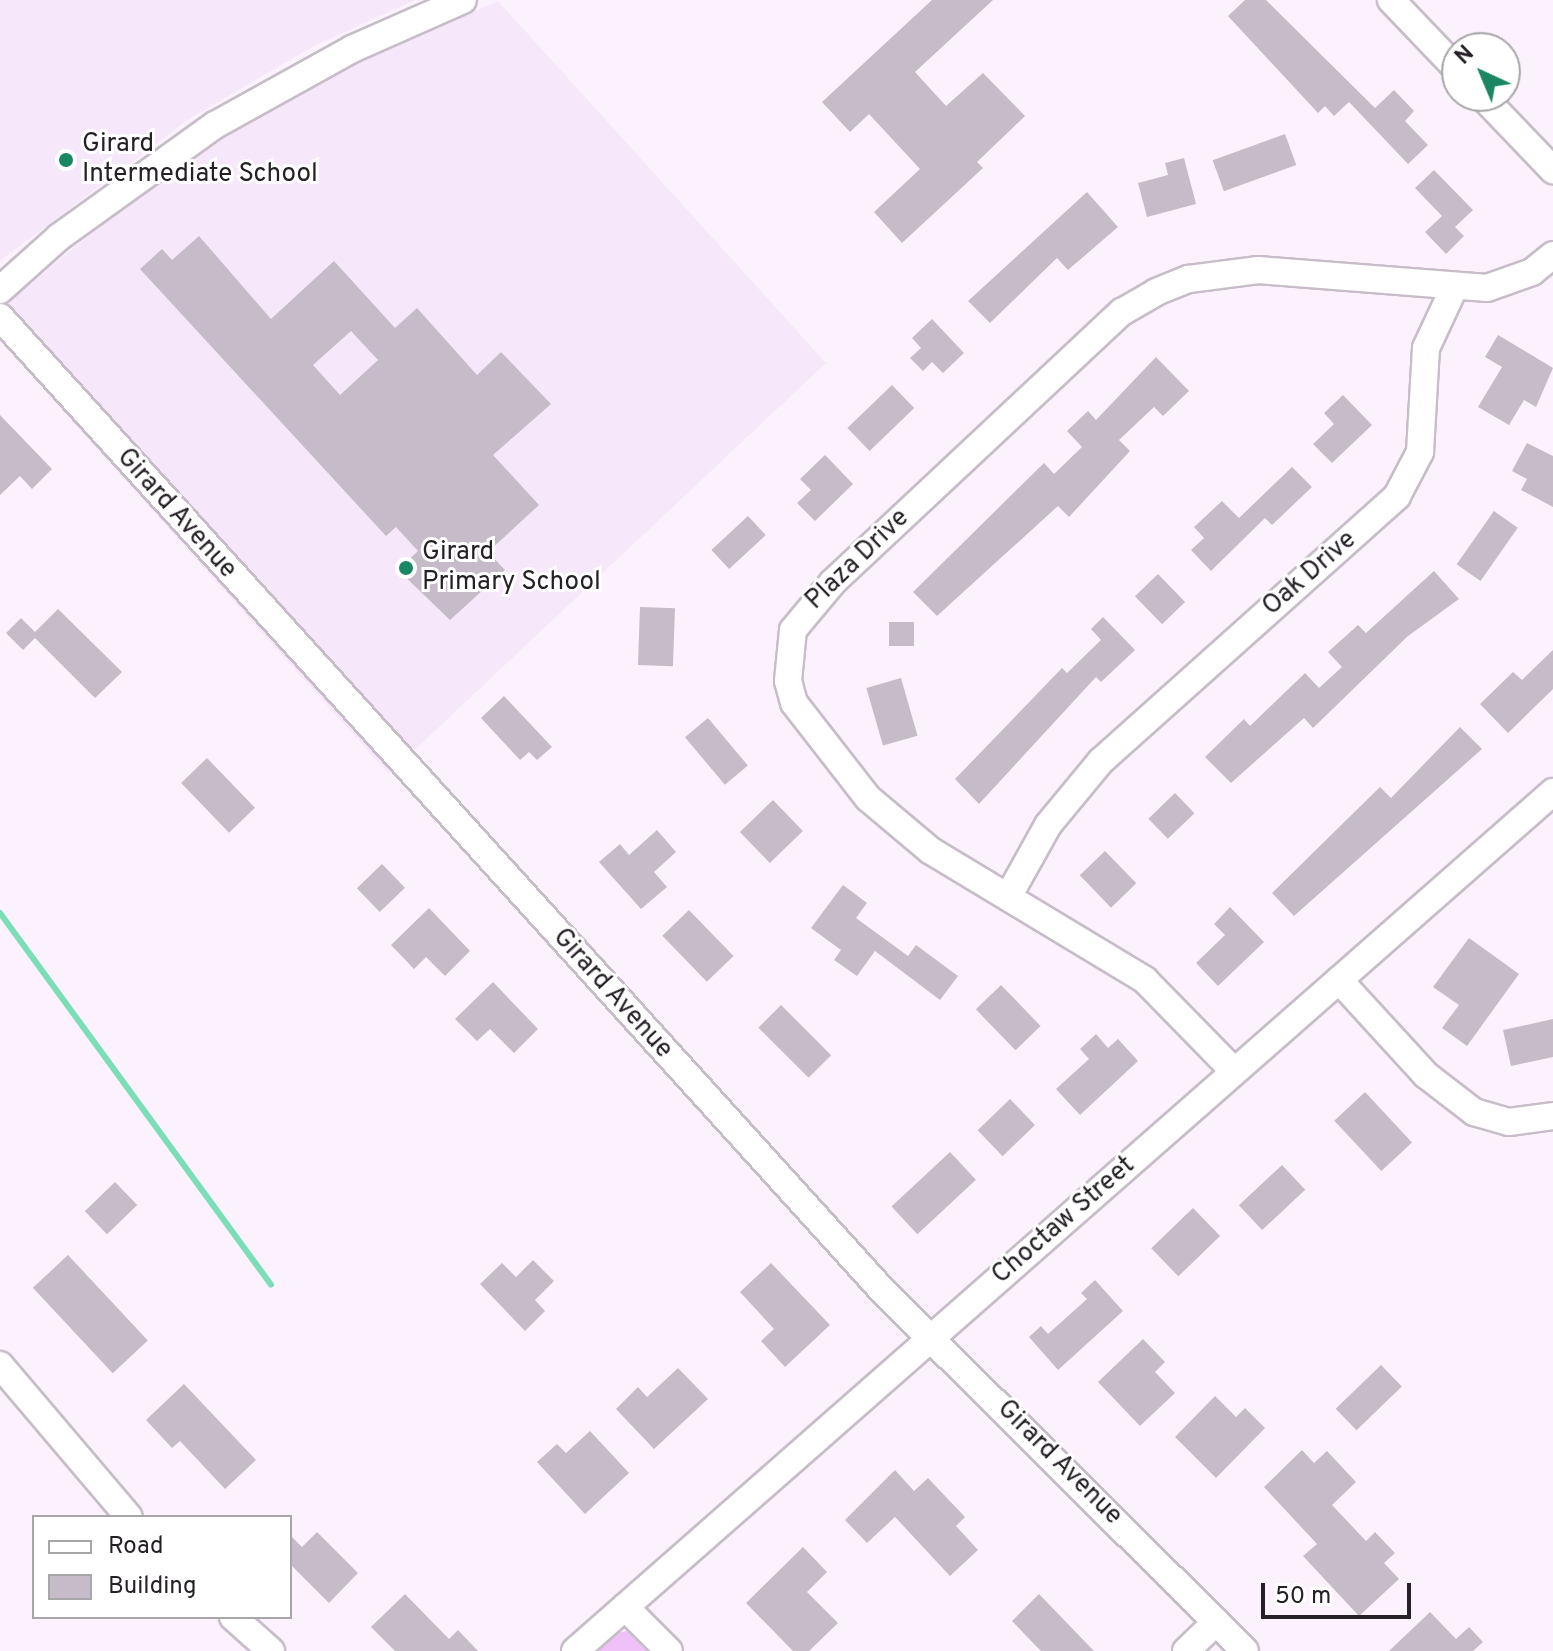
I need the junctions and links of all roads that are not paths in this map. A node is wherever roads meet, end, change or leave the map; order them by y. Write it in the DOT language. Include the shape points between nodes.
graph roads {
  1 [pos="463,0"];
  2 [pos="1391,0"];
  3 [pos="1441,52"];
  4 [pos="1497,112"];
  5 [pos="1553,170"];
  6 [pos="1553,255"];
  7 [pos="1454,288"];
  8 [pos="0,290"];
  9 [pos="0,317"];
  10 [pos="1553,792"];
  11 [pos="1008,897"];
  12 [pos="1339,980"];
  13 [pos="1234,1071"];
  14 [pos="1553,1116"];
  15 [pos="933,1336"];
  16 [pos="0,1365"];
  17 [pos="127,1515"];
  18 [pos="625,1607"];
  19 [pos="235,1619"];
  20 [pos="1216,1622"];
  21 [pos="271,1651"];
  22 [pos="575,1651"];
  23 [pos="669,1651"];
  24 [pos="1186,1651"];
  25 [pos="1245,1651"];
  1 -- 8 [label="street" via="352,49 215,125 59,237"];
  2 -- 3 [label="street"];
  4 -- 5 [label="street"];
  6 -- 7 [label="street" via="1510,282"];
  7 -- 11 [label="street, Oak Drive" via="1426,348 1420,452 1397,496 1101,761 1048,825"];
  7 -- 11 [label="street, Plaza Drive" via="1258,270 1189,279 1156,292 1122,312 806,608 793,630 788,667 794,703 806,725 894,821"];
  9 -- 15 [label="street, Girard Avenue" via="881,1289"];
  10 -- 12 [label="street, Choctaw Street"];
  11 -- 13 [label="street, Plaza Drive" via="1145,980"];
  12 -- 13 [label="street, Choctaw Street"];
  12 -- 14 [label="street" via="1426,1075 1474,1112 1509,1122"];
  13 -- 15 [label="street, Choctaw Street"];
  15 -- 18 [label="street, Choctaw Street"];
  15 -- 20 [label="street, Girard Avenue"];
  16 -- 17 [label="street"];
  18 -- 22 [label="street, Choctaw Street"];
  18 -- 23 [label="street"];
  19 -- 21 [label="street"];
  20 -- 24 [label="street"];
  20 -- 25 [label="street, Girard Avenue"];
}
